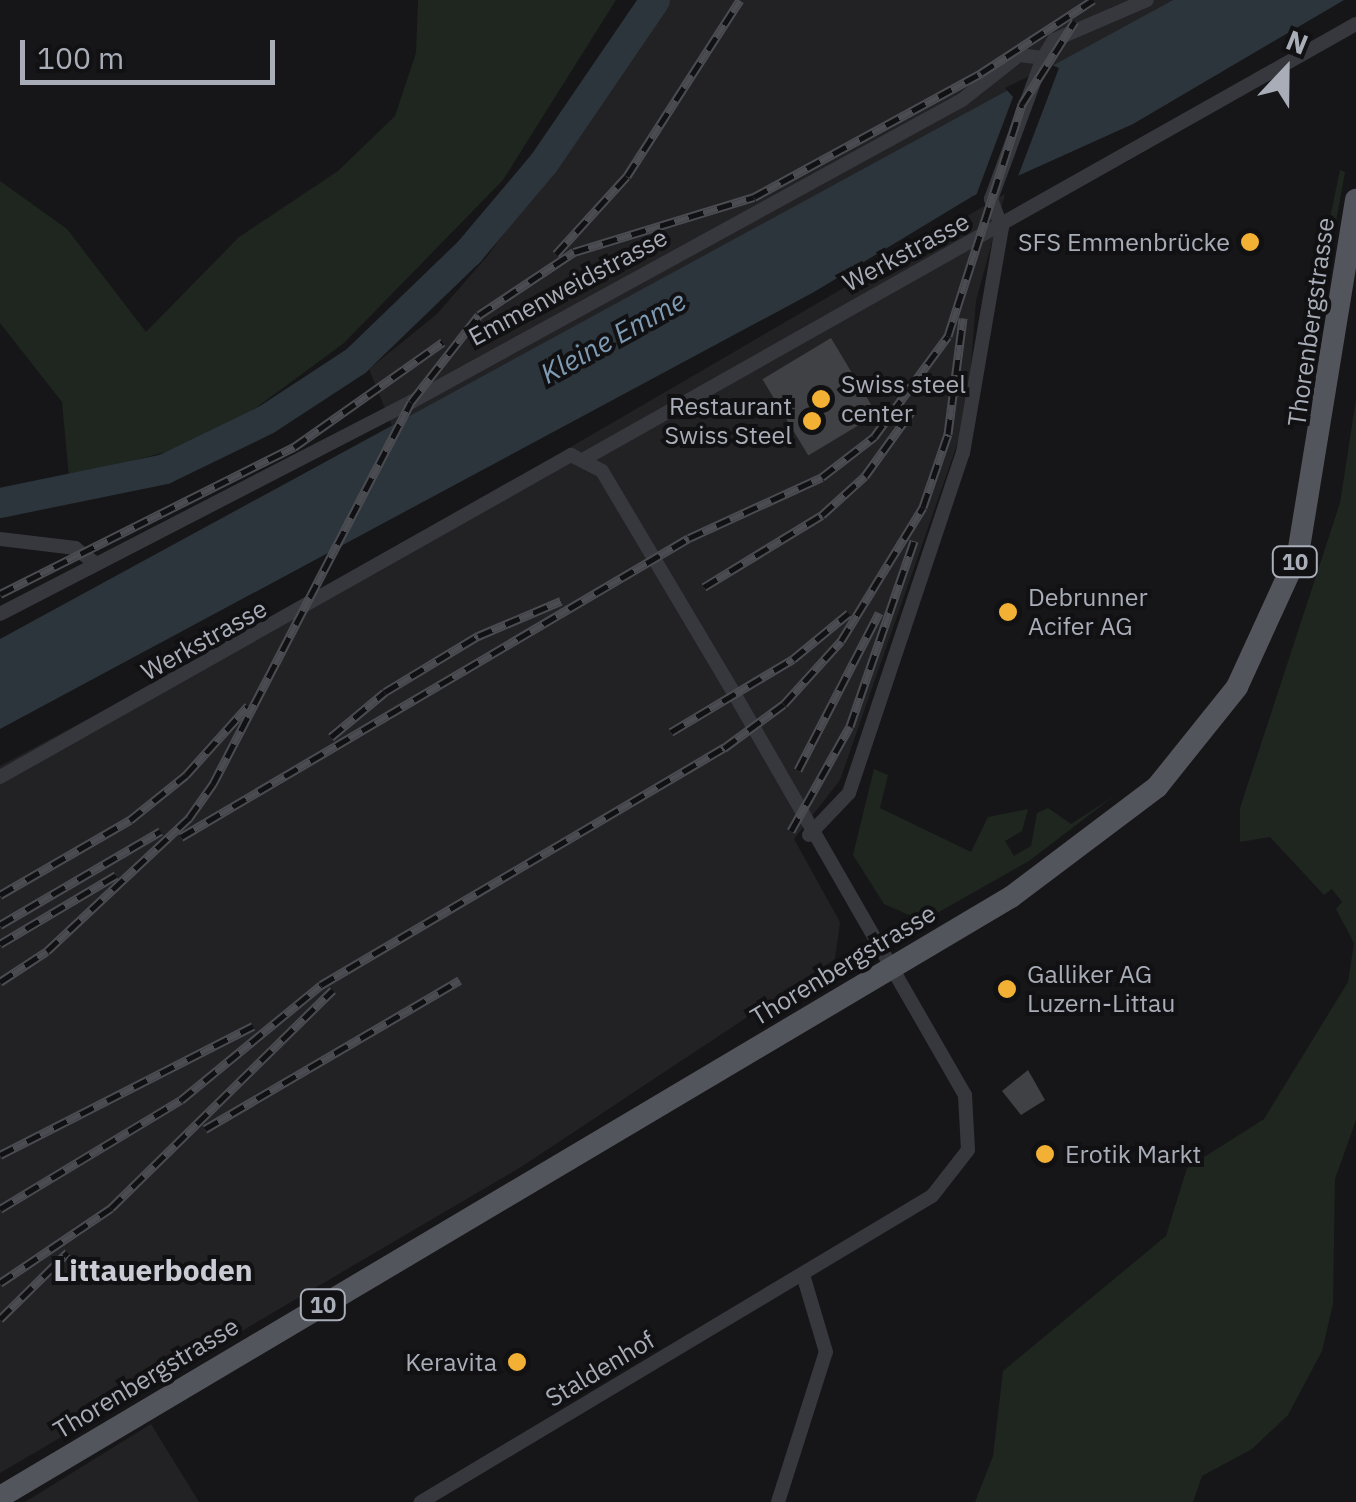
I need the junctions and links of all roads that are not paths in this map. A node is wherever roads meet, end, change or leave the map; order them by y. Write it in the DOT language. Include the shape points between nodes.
graph roads {
  1 [pos="1147,0"];
  2 [pos="1356,24"];
  3 [pos="1041,65"];
  4 [pos="1356,200"];
  5 [pos="1002,228"];
  6 [pos="586,458"];
  7 [pos="0,539"];
  8 [pos="96,564"];
  9 [pos="0,614"];
  10 [pos="0,778"];
  11 [pos="810,835"];
  12 [pos="890,968"];
  13 [pos="803,1275"];
  14 [pos="0,1497"];
  15 [pos="422,1502"];
  16 [pos="778,1502"];
  1 -- 3 [label="street, Emmenweidstrasse" via="1054,40"];
  2 -- 5 [label="street"];
  3 -- 5 [label="street" via="993,194"];
  3 -- 8 [label="street, Emmenweidstrasse" via="1019,56 929,118"];
  4 -- 12 [label="main road, Thorenbergstrasse / 10" via="1306,524 1278,607 1237,687 1181,761 1080,852"];
  5 -- 6 [label="street, Werkstrasse"];
  5 -- 11 [label="street, Werkstrasse" via="963,453 848,793"];
  6 -- 10 [label="street, Werkstrasse" via="564,458"];
  6 -- 11 [label="street" via="602,471 654,558"];
  7 -- 8 [label="street" via="75,548"];
  8 -- 9 [label="street, Emmenweidstrasse"];
  11 -- 12 [label="street"];
  12 -- 13 [label="street, Staldenhof" via="965,1095 968,1150 932,1196"];
  12 -- 14 [label="main road, Thorenbergstrasse / 10"];
  13 -- 15 [label="street, Staldenhof"];
  13 -- 16 [label="street" via="826,1352"];
}
